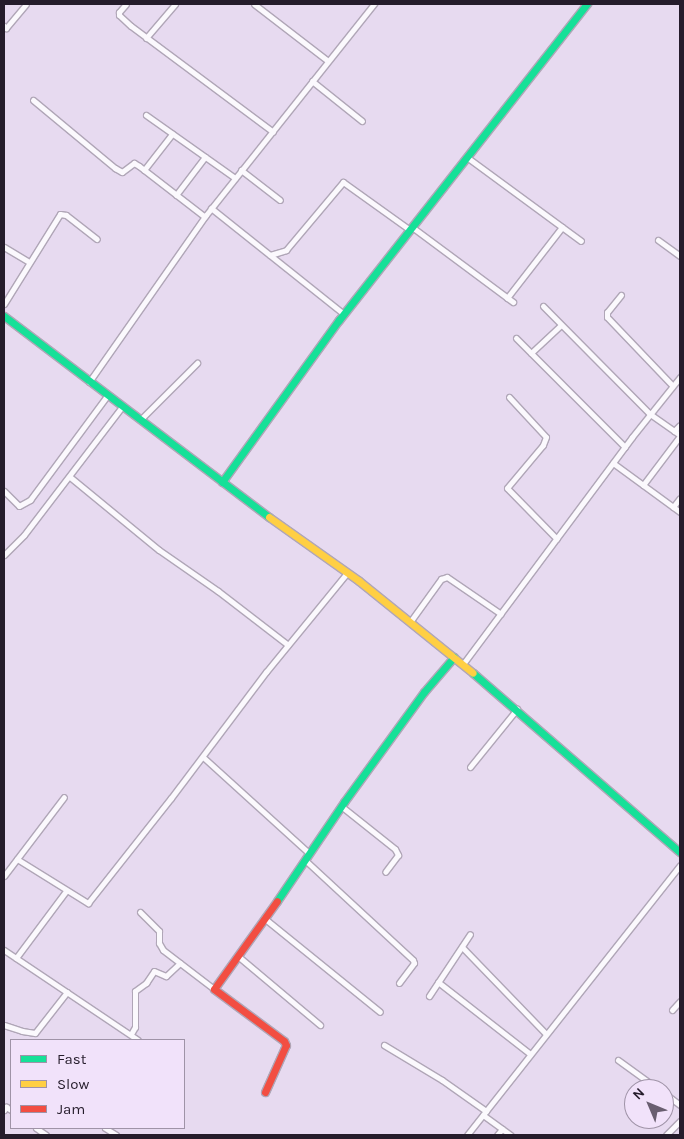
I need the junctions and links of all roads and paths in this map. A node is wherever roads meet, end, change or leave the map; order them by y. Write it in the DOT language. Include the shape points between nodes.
graph roads {
  1 [pos="26,4"];
  2 [pos="126,4"];
  3 [pos="175,4"];
  4 [pos="254,4"];
  5 [pos="372,4"];
  6 [pos="587,4"];
  7 [pos="4,26"];
  8 [pos="146,38"];
  9 [pos="328,61"];
  10 [pos="312,81"];
  11 [pos="33,100"];
  12 [pos="146,115"];
  13 [pos="362,121"];
  14 [pos="273,132"];
  15 [pos="172,134"];
  16 [pos="205,157"];
  17 [pos="468,158"];
  18 [pos="144,170"];
  19 [pos="241,170"];
  20 [pos="235,178"];
  21 [pos="176,195"];
  22 [pos="280,200"];
  23 [pos="211,208"];
  24 [pos="204,217"];
  25 [pos="562,227"];
  26 [pos="411,229"];
  27 [pos="97,239"];
  28 [pos="581,240"];
  29 [pos="658,240"];
  30 [pos="4,247"];
  31 [pos="270,255"];
  32 [pos="680,256"];
  33 [pos="29,262"];
  34 [pos="620,295"];
  35 [pos="507,298"];
  36 [pos="513,302"];
  37 [pos="4,304"];
  38 [pos="543,306"];
  39 [pos="344,314"];
  40 [pos="4,316"];
  41 [pos="561,325"];
  42 [pos="516,338"];
  43 [pos="531,353"];
  44 [pos="197,363"];
  45 [pos="680,377"];
  46 [pos="89,382"];
  47 [pos="673,386"];
  48 [pos="107,396"];
  49 [pos="509,398"];
  50 [pos="122,407"];
  51 [pos="650,414"];
  52 [pos="140,420"];
  53 [pos="680,425"];
  54 [pos="674,431"];
  55 [pos="680,436"];
  56 [pos="625,447"];
  57 [pos="613,463"];
  58 [pos="70,477"];
  59 [pos="222,482"];
  60 [pos="643,485"];
  61 [pos="4,491"];
  62 [pos="680,498"];
  63 [pos="673,507"];
  64 [pos="680,512"];
  65 [pos="557,539"];
  66 [pos="4,555"];
  67 [pos="347,574"];
  68 [pos="500,614"];
  69 [pos="410,622"];
  70 [pos="288,644"];
  71 [pos="454,657"];
  72 [pos="463,664"];
  73 [pos="517,709"];
  74 [pos="203,757"];
  75 [pos="470,767"];
  76 [pos="64,797"];
  77 [pos="341,806"];
  78 [pos="680,852"];
  79 [pos="309,853"];
  80 [pos="17,859"];
  81 [pos="305,860"];
  82 [pos="680,865"];
  83 [pos="385,872"];
  84 [pos="4,876"];
  85 [pos="66,891"];
  86 [pos="140,912"];
  87 [pos="264,918"];
  88 [pos="470,934"];
  89 [pos="462,946"];
  90 [pos="4,950"];
  91 [pos="239,957"];
  92 [pos="16,958"];
  93 [pos="180,963"];
  94 [pos="438,982"];
  95 [pos="399,983"];
  96 [pos="214,989"];
  97 [pos="67,992"];
  98 [pos="428,996"];
  99 [pos="680,1001"];
  100 [pos="672,1010"];
  101 [pos="380,1012"];
  102 [pos="4,1025"];
  103 [pos="320,1025"];
  104 [pos="131,1034"];
  105 [pos="546,1034"];
  106 [pos="137,1039"];
  107 [pos="384,1045"];
  108 [pos="530,1054"];
  109 [pos="618,1060"];
  110 [pos="644,1079"];
  111 [pos="265,1092"];
  112 [pos="485,1113"];
  113 [pos="680,1121"];
  114 [pos="502,1129"];
  115 [pos="468,1135"];
  116 [pos="497,1135"];
  117 [pos="511,1135"];
  118 [pos="666,1135"];
  1 -- 7 [label="street" via="6,28"];
  2 -- 8 [label="street" via="120,15"];
  3 -- 8 [label="street"];
  4 -- 9 [label="street"];
  5 -- 9 [label="street"];
  6 -- 17 [label="street"];
  8 -- 14 [label="street"];
  9 -- 10 [label="street"];
  10 -- 13 [label="street"];
  10 -- 14 [label="street"];
  11 -- 18 [label="street" via="115,168 122,172 134,163"];
  12 -- 15 [label="street"];
  14 -- 19 [label="street"];
  15 -- 16 [label="street"];
  15 -- 18 [label="street"];
  16 -- 20 [label="street"];
  16 -- 21 [label="street"];
  17 -- 25 [label="street"];
  17 -- 26 [label="street"];
  18 -- 21 [label="street"];
  19 -- 20 [label="street"];
  19 -- 22 [label="street"];
  20 -- 23 [label="street"];
  21 -- 24 [label="street"];
  23 -- 24 [label="street"];
  23 -- 31 [label="street"];
  24 -- 46 [label="street"];
  25 -- 28 [label="street"];
  25 -- 35 [label="street"];
  26 -- 31 [label="street" via="344,182 286,250"];
  26 -- 35 [label="street"];
  26 -- 39 [label="street"];
  27 -- 33 [label="street" via="66,215 60,214"];
  29 -- 32 [label="street"];
  30 -- 33 [label="street"];
  31 -- 39 [label="street"];
  33 -- 37 [label="street"];
  34 -- 47 [label="street" via="607,312 607,317"];
  35 -- 36 [label="street"];
  38 -- 41 [label="street"];
  39 -- 59 [label="street"];
  40 -- 46 [label="street"];
  41 -- 43 [label="street"];
  41 -- 51 [label="street"];
  42 -- 43 [label="street"];
  43 -- 56 [label="street"];
  44 -- 52 [label="street"];
  45 -- 47 [label="street"];
  46 -- 48 [label="street"];
  47 -- 51 [label="street"];
  48 -- 50 [label="street"];
  48 -- 61 [label="street" via="24,504 19,506"];
  49 -- 65 [label="street" via="546,437 507,488"];
  50 -- 52 [label="street"];
  50 -- 58 [label="street"];
  51 -- 54 [label="street"];
  51 -- 56 [label="street"];
  52 -- 59 [label="street"];
  53 -- 54 [label="street"];
  54 -- 55 [label="street"];
  55 -- 60 [label="street"];
  56 -- 57 [label="street"];
  57 -- 60 [label="street"];
  57 -- 65 [label="street"];
  58 -- 66 [label="street"];
  58 -- 70 [label="street" via="160,550"];
  59 -- 67 [label="street"];
  60 -- 63 [label="street"];
  62 -- 63 [label="street"];
  63 -- 64 [label="street"];
  65 -- 68 [label="street"];
  67 -- 69 [label="street"];
  67 -- 70 [label="street"];
  68 -- 69 [label="street" via="447,577 441,579"];
  68 -- 72 [label="street"];
  69 -- 71 [label="street"];
  70 -- 74 [label="street"];
  71 -- 72 [label="street"];
  71 -- 77 [label="street" via="424,692"];
  72 -- 73 [label="street"];
  73 -- 75 [label="street"];
  73 -- 78 [label="street"];
  74 -- 79 [label="street"];
  74 -- 85 [label="street" via="88,903"];
  76 -- 80 [label="street"];
  77 -- 79 [label="street"];
  77 -- 83 [label="street" via="395,849 398,855"];
  79 -- 81 [label="street"];
  80 -- 84 [label="street"];
  80 -- 85 [label="street"];
  81 -- 87 [label="street"];
  81 -- 95 [label="street" via="413,960"];
  82 -- 105 [label="street"];
  85 -- 92 [label="street"];
  86 -- 93 [label="street" via="159,931 160,946"];
  87 -- 91 [label="street"];
  87 -- 101 [label="street"];
  88 -- 89 [label="street"];
  89 -- 94 [label="street"];
  89 -- 105 [label="street"];
  90 -- 92 [label="street"];
  91 -- 96 [label="street"];
  91 -- 103 [label="street"];
  92 -- 97 [label="street"];
  93 -- 96 [label="street"];
  93 -- 104 [label="street" via="166,976 154,971 135,991 135,1027"];
  94 -- 98 [label="street"];
  94 -- 108 [label="street"];
  96 -- 111 [label="street" via="285,1042"];
  97 -- 102 [label="street" via="35,1033"];
  97 -- 104 [label="street"];
  99 -- 100 [label="street"];
  104 -- 106 [label="street"];
  105 -- 108 [label="street"];
  107 -- 112 [label="street" via="435,1076"];
  108 -- 112 [label="street"];
  109 -- 110 [label="street"];
  112 -- 114 [label="street"];
  112 -- 115 [label="street"];
  113 -- 118 [label="street"];
  114 -- 116 [label="street"];
  114 -- 117 [label="street"];
}
